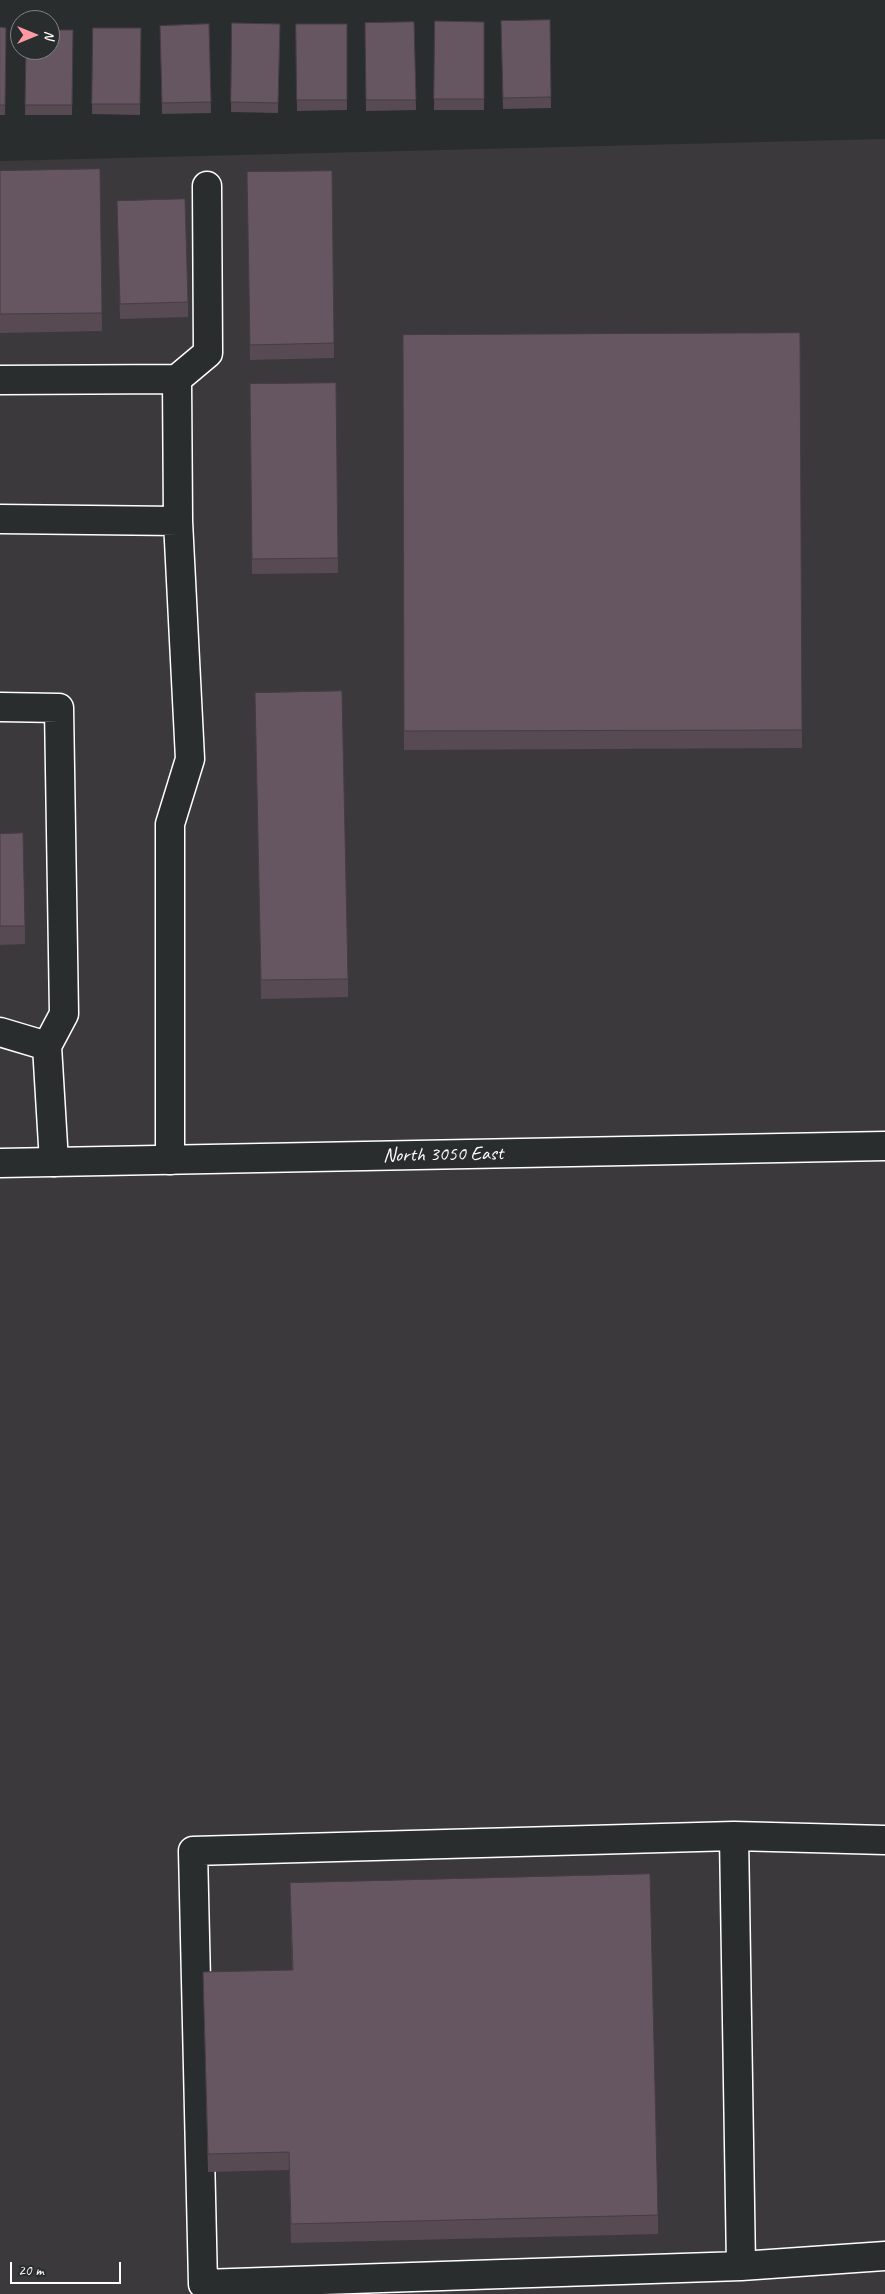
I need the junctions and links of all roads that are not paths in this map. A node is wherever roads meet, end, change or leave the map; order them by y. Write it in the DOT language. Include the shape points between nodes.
graph roads {
  1 [pos="207,186"];
  2 [pos="177,379"];
  3 [pos="0,380"];
  4 [pos="0,519"];
  5 [pos="178,521"];
  6 [pos="0,707"];
  7 [pos="0,1032"];
  8 [pos="47,1046"];
  9 [pos="885,1146"];
  10 [pos="170,1160"];
  11 [pos="54,1162"];
  12 [pos="0,1163"];
  13 [pos="734,1836"];
  14 [pos="885,1840"];
  15 [pos="885,2256"];
  16 [pos="741,2266"];
  1 -- 2 [label="main road" via="208,353"];
  2 -- 3 [label="main road"];
  2 -- 5 [label="main road"];
  4 -- 5 [label="main road"];
  5 -- 10 [label="main road" via="190,759 170,824"];
  6 -- 8 [label="main road" via="59,708 64,1014"];
  7 -- 8 [label="main road"];
  8 -- 11 [label="main road"];
  9 -- 10 [label="main road, North 3050 East"];
  10 -- 11 [label="main road, North 3050 East"];
  11 -- 12 [label="main road, North 3050 East"];
  13 -- 14 [label="main road"];
  13 -- 16 [label="main road"];
  13 -- 16 [label="main road" via="193,1850 203,2284"];
  15 -- 16 [label="main road"];
}
